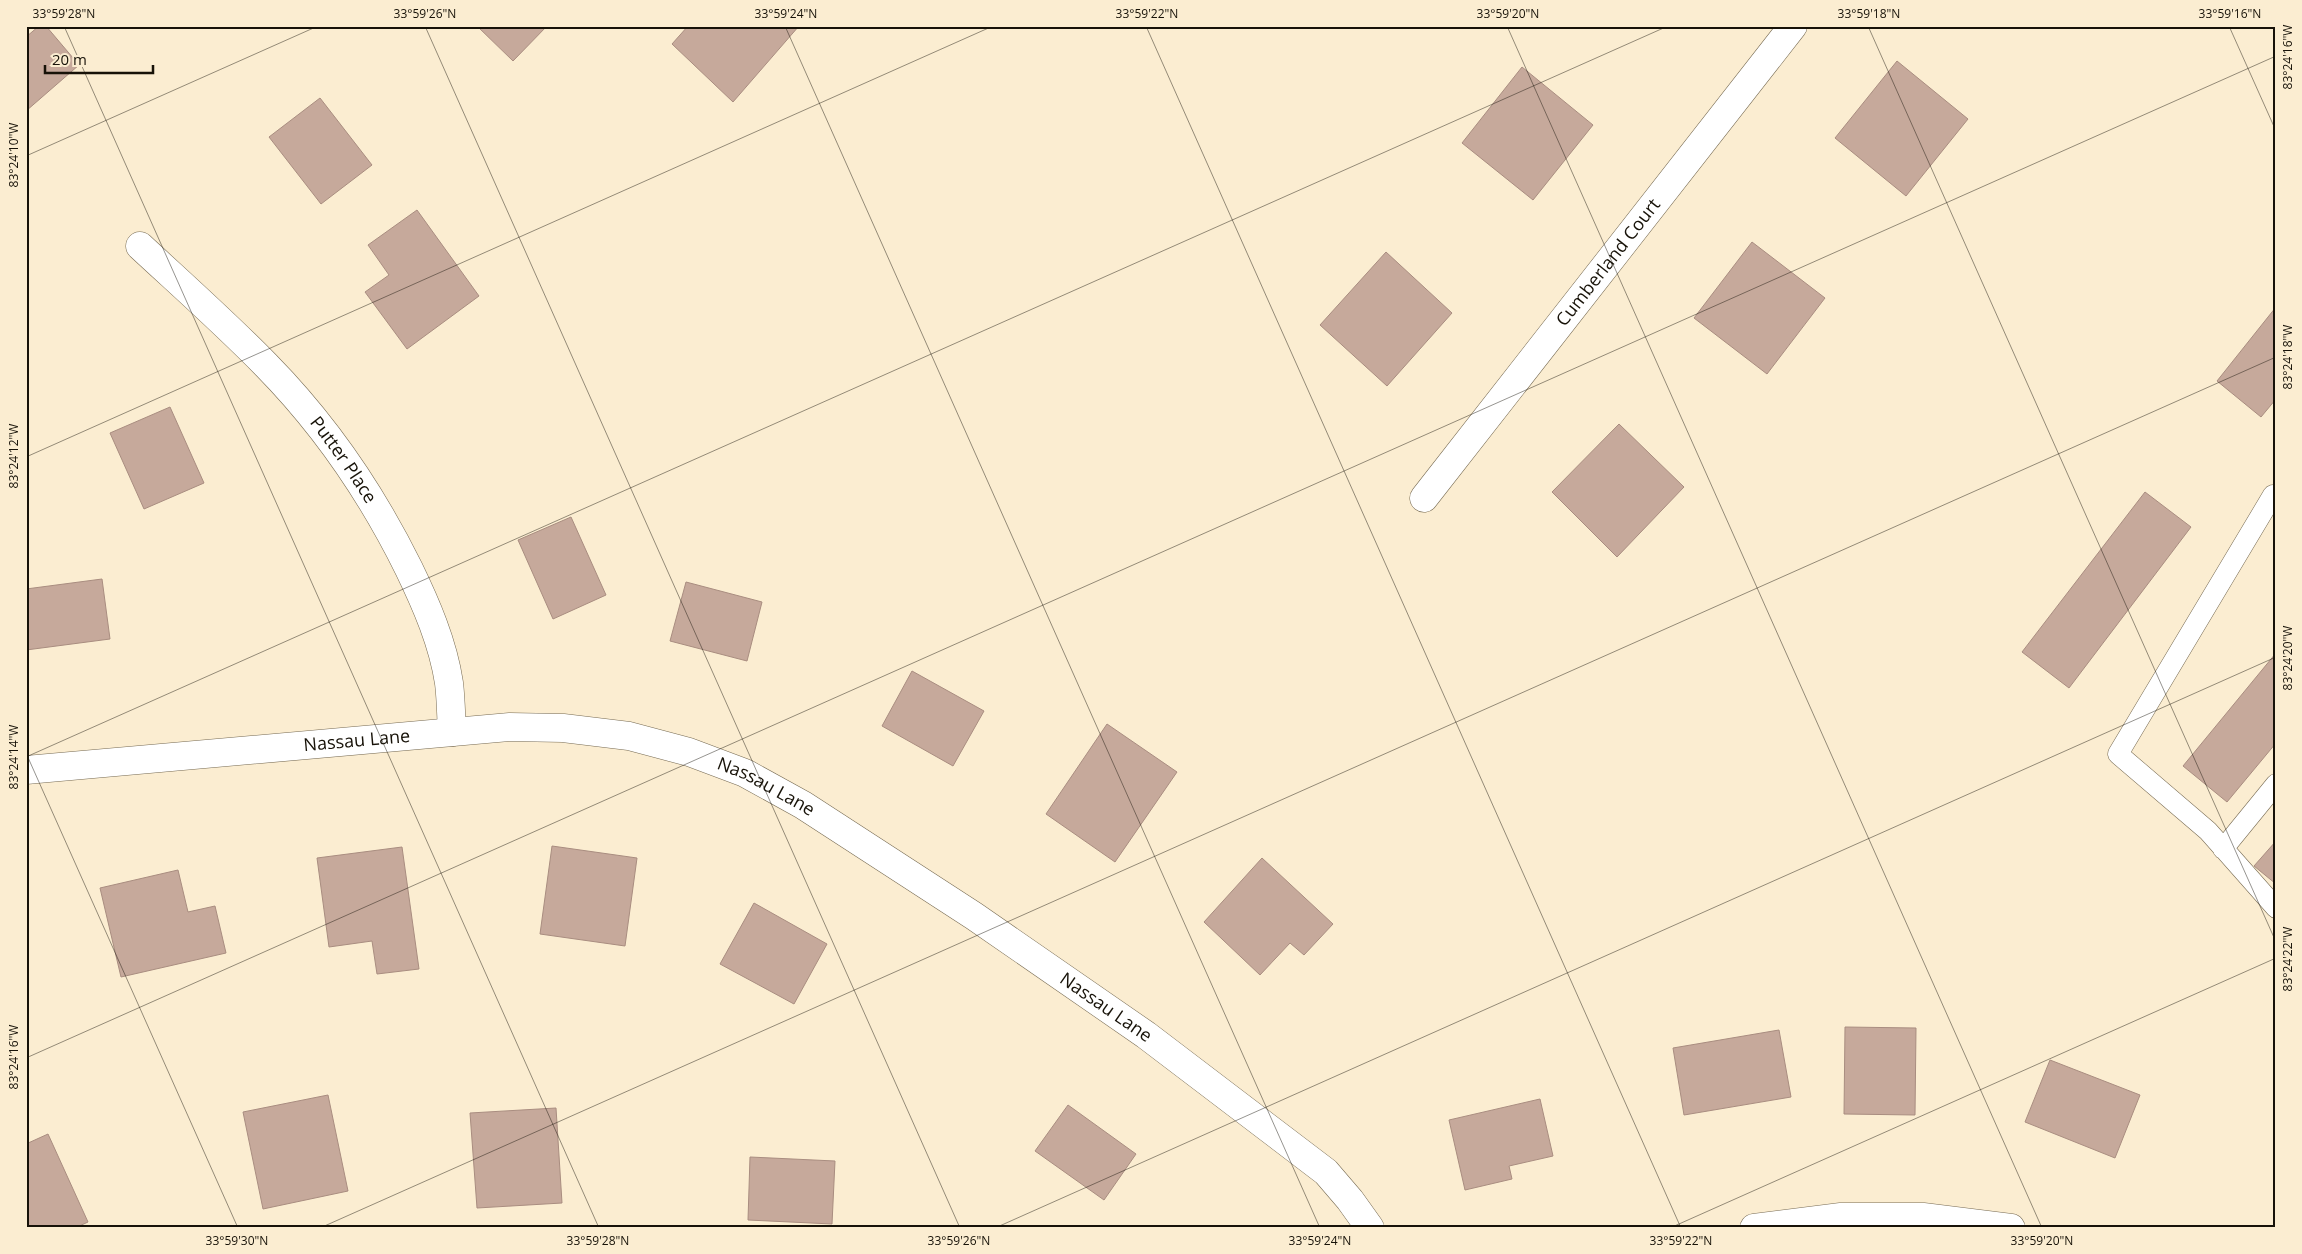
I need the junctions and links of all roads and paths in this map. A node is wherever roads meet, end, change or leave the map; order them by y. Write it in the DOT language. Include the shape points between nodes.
graph roads {
  1 [pos="1793,26"];
  2 [pos="140,246"];
  3 [pos="2275,495"];
  4 [pos="1424,498"];
  5 [pos="452,732"];
  6 [pos="26,770"];
  7 [pos="2276,784"];
  8 [pos="2223,849"];
  9 [pos="2276,908"];
  10 [pos="1370,1228"];
  11 [pos="1754,1228"];
  12 [pos="2011,1228"];
  1 -- 4 [label="street, Cumberland Court"];
  2 -- 5 [label="street, Putter Place" via="267,366 316,421 359,480 393,537 436,634 448,682"];
  3 -- 8 [label="lane" via="2118,754 2208,831"];
  5 -- 6 [label="street, Nassau Lane"];
  5 -- 10 [label="street, Nassau Lane" via="510,727 563,728 629,736 688,752 753,778 803,805 974,916 1146,1035 1326,1172"];
  7 -- 8 [label="lane"];
  8 -- 9 [label="lane"];
  11 -- 12 [label="street" via="1841,1217 1922,1218"];
}
